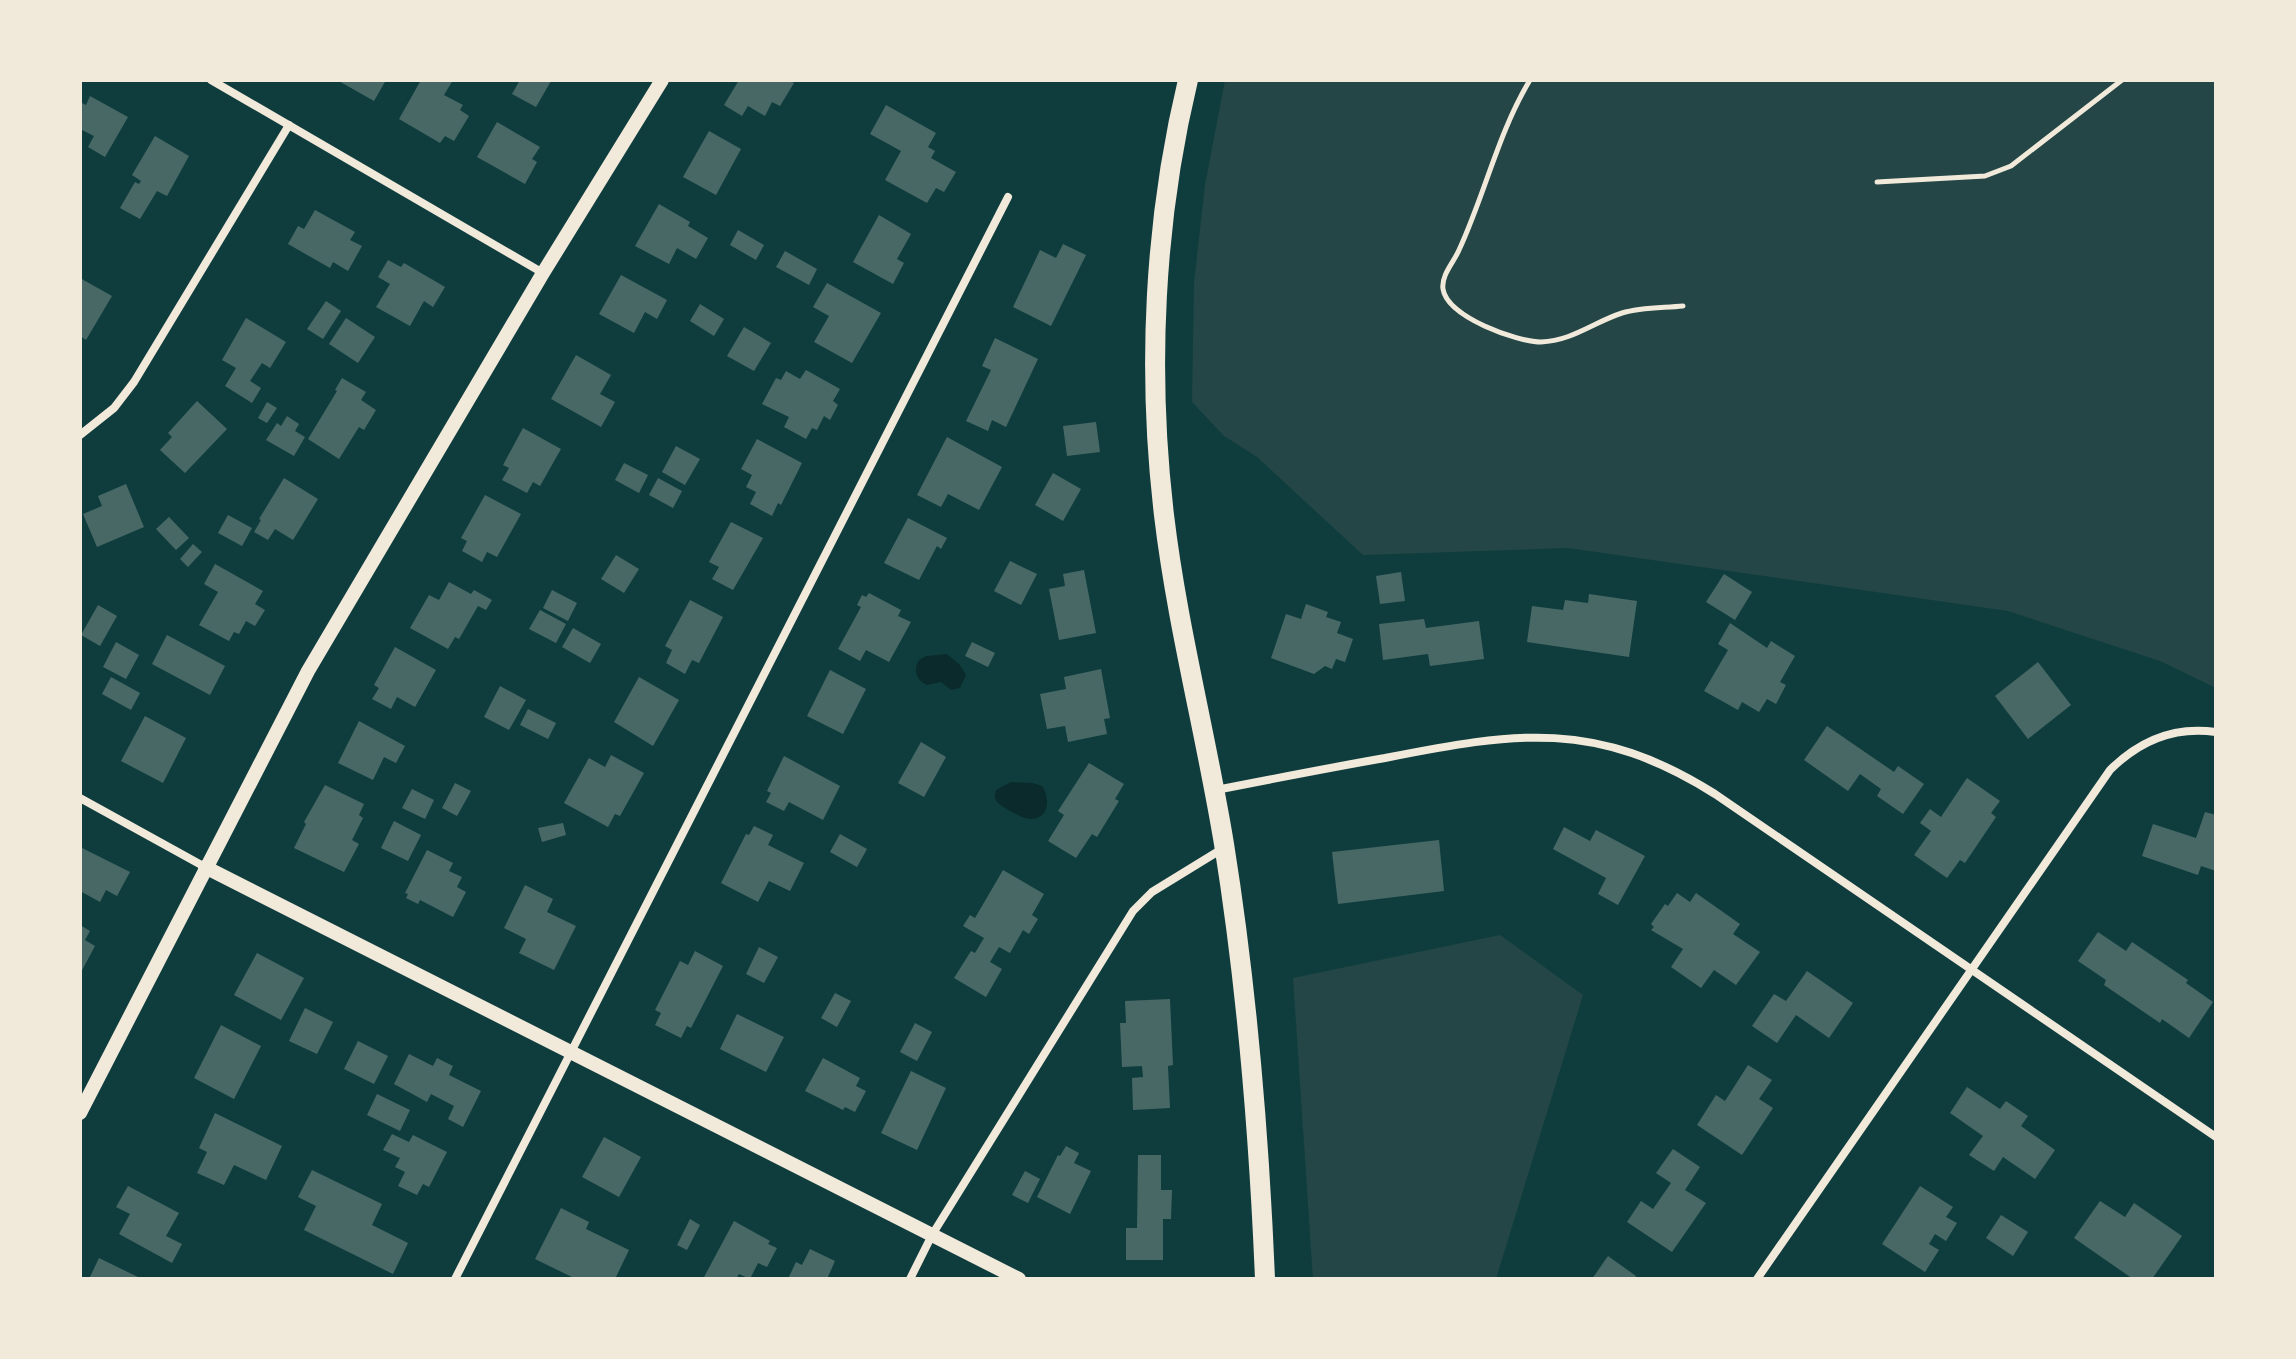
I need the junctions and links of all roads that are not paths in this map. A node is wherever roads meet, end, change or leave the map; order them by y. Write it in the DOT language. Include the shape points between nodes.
graph roads {
  1 [pos="211,80"];
  2 [pos="662,80"];
  3 [pos="1188,80"];
  4 [pos="289,125"];
  5 [pos="1008,197"];
  6 [pos="543,273"];
  7 [pos="80,435"];
  8 [pos="2216,732"];
  9 [pos="1215,791"];
  10 [pos="80,798"];
  11 [pos="1225,847"];
  12 [pos="205,867"];
  13 [pos="1970,969"];
  14 [pos="572,1052"];
  15 [pos="80,1113"];
  16 [pos="2216,1137"];
  17 [pos="932,1235"];
  18 [pos="455,1279"];
  19 [pos="910,1279"];
  20 [pos="1019,1279"];
  21 [pos="1265,1279"];
  22 [pos="1757,1279"];
  1 -- 4 [label="street"];
  2 -- 6 [label="street"];
  3 -- 9 [label="main road" via="1161,241 1156,396 1164,517"];
  4 -- 6 [label="street"];
  4 -- 7 [label="street" via="134,382 114,408"];
  5 -- 14 [label="street"];
  6 -- 12 [label="street" via="327,637"];
  8 -- 13 [label="street" via="2160,736 2121,759"];
  9 -- 11 [label="main road"];
  9 -- 13 [label="street" via="1491,738 1544,736 1596,743 1693,780"];
  10 -- 12 [label="street"];
  11 -- 17 [label="street" via="1152,892 1133,911"];
  11 -- 21 [label="main road" via="1254,1074"];
  12 -- 14 [label="street"];
  12 -- 15 [label="street"];
  13 -- 16 [label="street"];
  13 -- 22 [label="street"];
  14 -- 17 [label="street"];
  14 -- 18 [label="street"];
  17 -- 19 [label="street"];
  17 -- 20 [label="street"];
}
